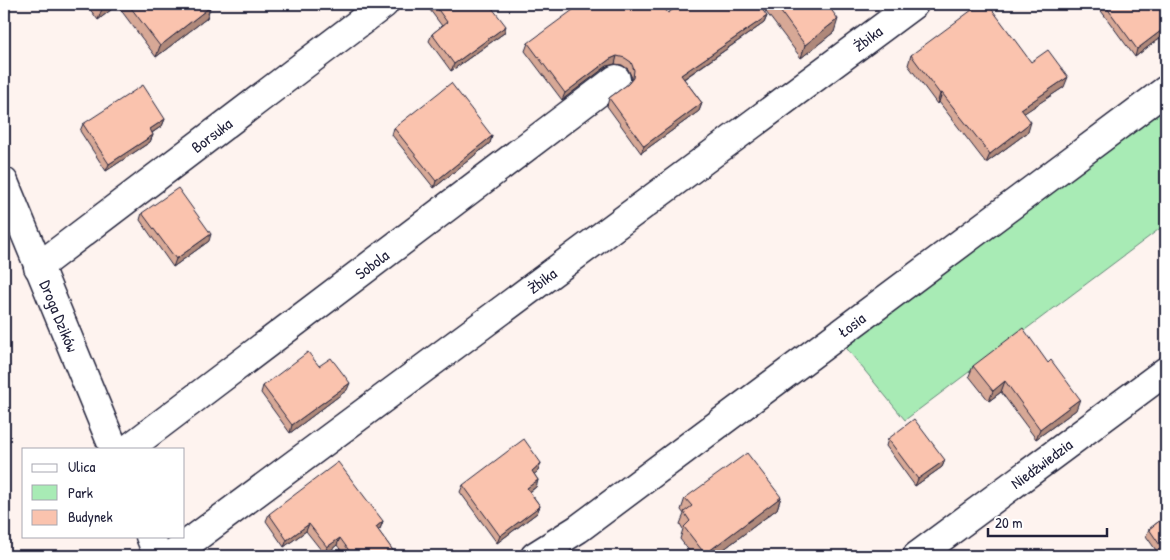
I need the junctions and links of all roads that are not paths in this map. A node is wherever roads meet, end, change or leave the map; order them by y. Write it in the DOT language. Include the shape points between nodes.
graph roads {
  1 [pos="384,4"];
  2 [pos="914,4"];
  3 [pos="616,79"];
  4 [pos="1166,90"];
  5 [pos="4,182"];
  6 [pos="38,266"];
  7 [pos="1166,370"];
  8 [pos="114,448"];
  9 [pos="129,448"];
  10 [pos="151,538"];
  11 [pos="158,556"];
  12 [pos="171,556"];
  13 [pos="535,556"];
  14 [pos="917,556"];
  1 -- 6 [label="street, Borsuka"];
  2 -- 12 [label="street, Żbika"];
  3 -- 9 [label="street, Sobola"];
  4 -- 13 [label="street, Łosia" via="586,523"];
  5 -- 6 [label="street, Droga Dzików"];
  6 -- 8 [label="street, Droga Dzików"];
  7 -- 14 [label="street, Niedźwiedzia"];
  10 -- 11 [label="street"];
}
